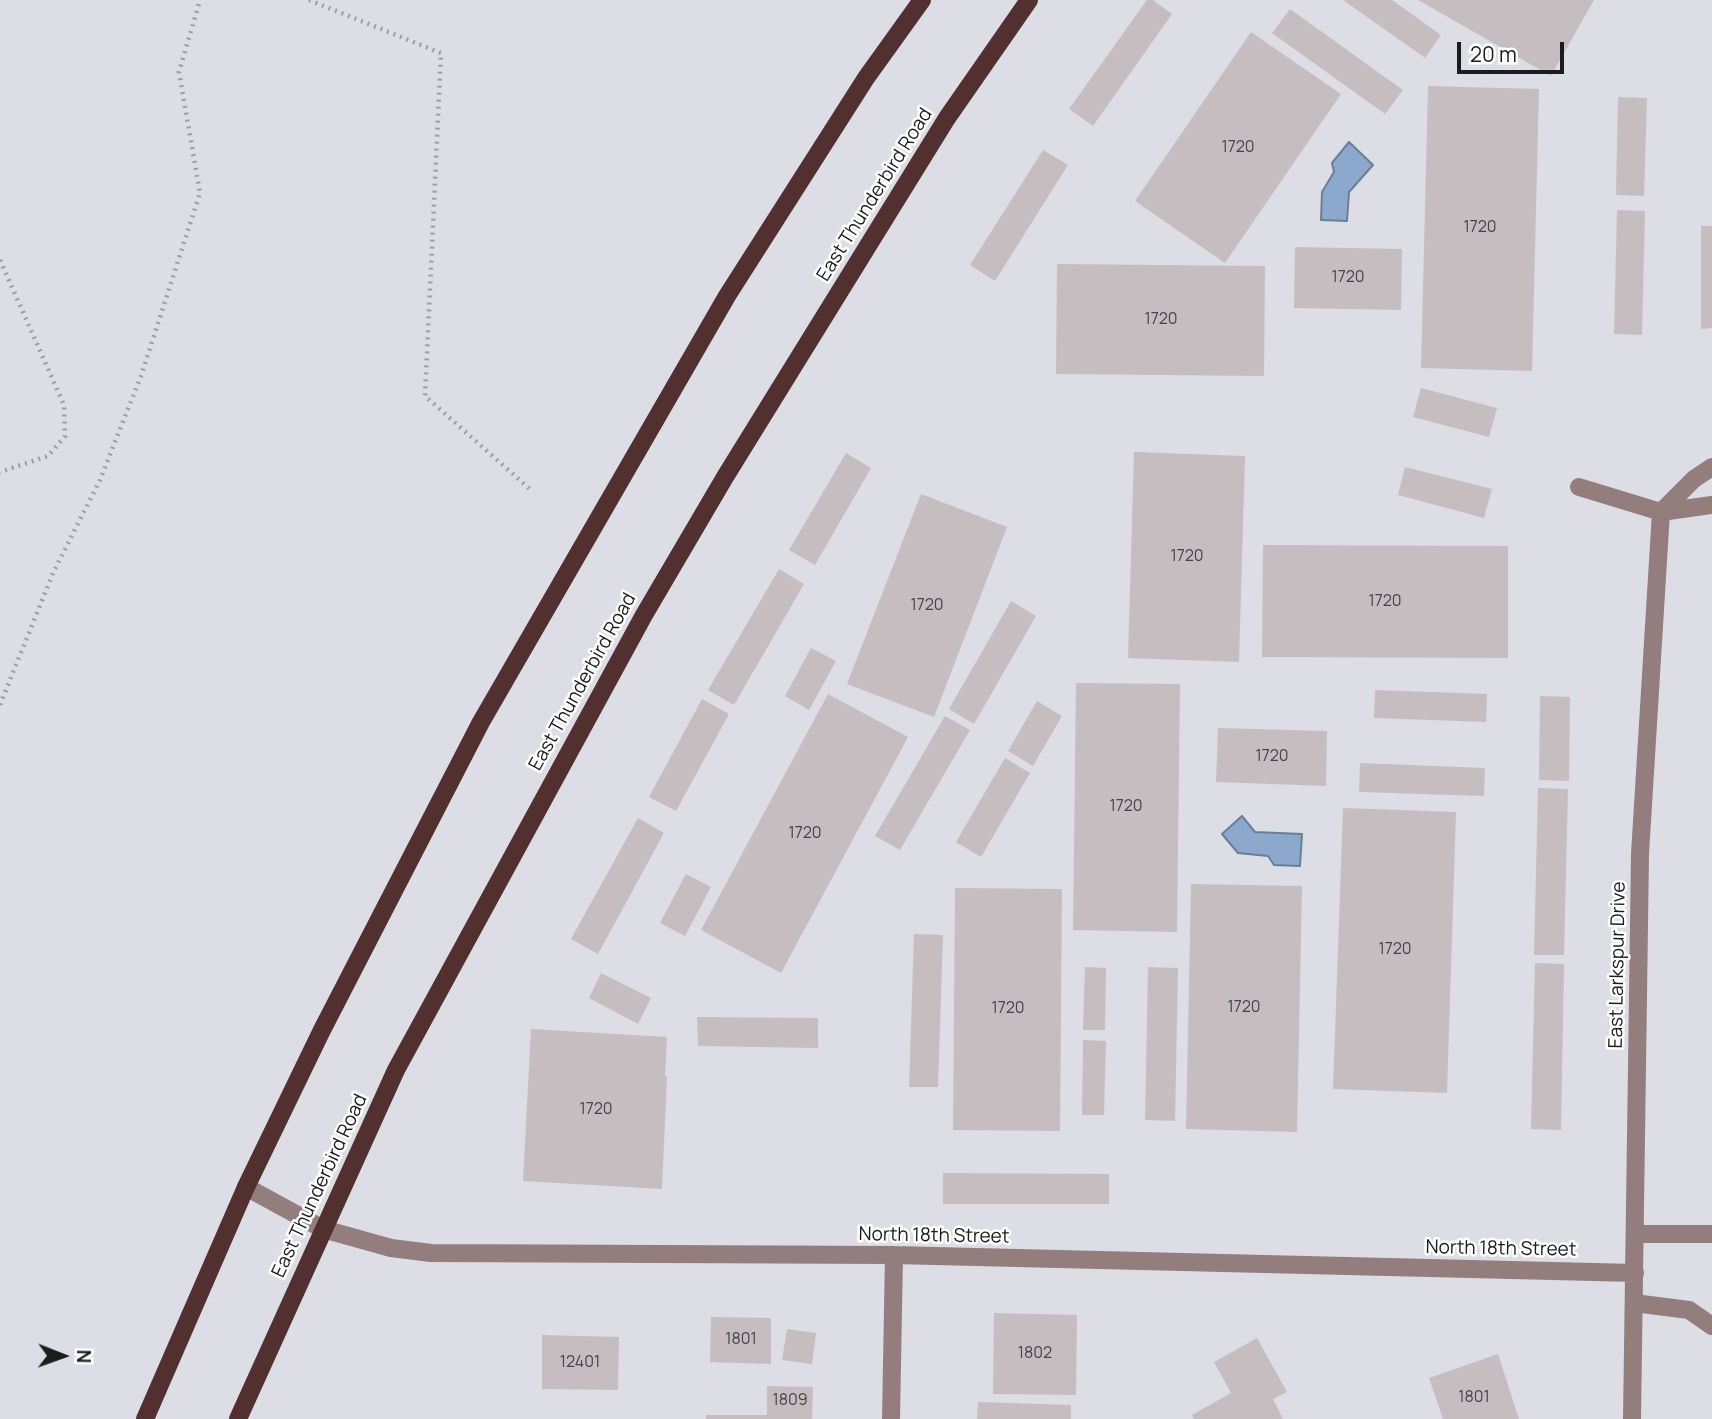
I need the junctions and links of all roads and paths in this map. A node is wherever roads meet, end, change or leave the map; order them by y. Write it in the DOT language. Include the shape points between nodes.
graph roads {
  1 [pos="200,0"];
  2 [pos="309,0"];
  3 [pos="922,0"];
  4 [pos="1029,0"];
  5 [pos="0,260"];
  6 [pos="1712,467"];
  7 [pos="0,472"];
  8 [pos="1579,487"];
  9 [pos="532,491"];
  10 [pos="1712,505"];
  11 [pos="1661,512"];
  12 [pos="0,705"];
  13 [pos="246,1187"];
  14 [pos="323,1229"];
  15 [pos="1635,1234"];
  16 [pos="1712,1234"];
  17 [pos="894,1255"];
  18 [pos="1635,1273"];
  19 [pos="1634,1303"];
  20 [pos="1712,1326"];
  21 [pos="145,1419"];
  22 [pos="238,1419"];
  23 [pos="891,1419"];
  24 [pos="1632,1419"];
  1 -- 12 [label="path" via="179,72 200,193 141,376"];
  2 -- 9 [label="path" via="441,53 425,396"];
  3 -- 13 [label="main road" via="866,78 727,296 481,722"];
  4 -- 14 [label="main road, East Thunderbird Road" via="947,118 644,615 396,1070"];
  5 -- 7 [label="path" via="64,405 65,436 48,456"];
  6 -- 11 [label="street"];
  8 -- 11 [label="street"];
  10 -- 11 [label="street"];
  11 -- 15 [label="street, East Larkspur Drive" via="1640,854"];
  13 -- 14 [label="street, North 18th Street"];
  13 -- 21 [label="main road"];
  14 -- 17 [label="street, North 18th Street" via="391,1248 431,1253"];
  14 -- 22 [label="main road, East Thunderbird Road"];
  15 -- 16 [label="street"];
  15 -- 18 [label="street, East Larkspur Drive"];
  17 -- 18 [label="street, North 18th Street"];
  17 -- 23 [label="street"];
  18 -- 19 [label="street, East Larkspur Drive"];
  19 -- 20 [label="street" via="1689,1310"];
  19 -- 24 [label="street, East Larkspur Drive"];
}
